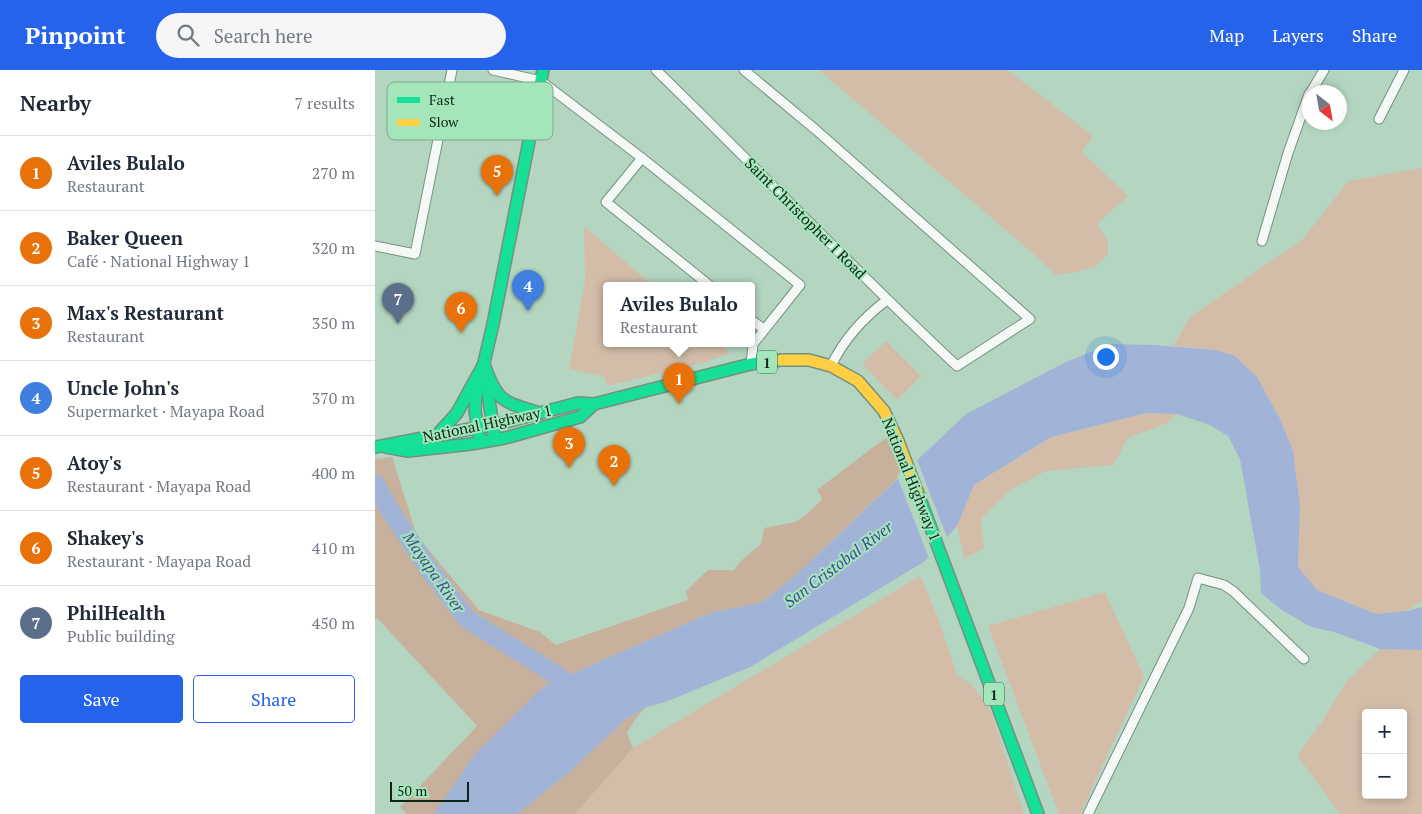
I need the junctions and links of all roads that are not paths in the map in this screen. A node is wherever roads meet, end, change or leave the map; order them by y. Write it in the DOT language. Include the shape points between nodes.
graph roads {
  1 [pos="493,70"];
  2 [pos="656,70"];
  3 [pos="744,70"];
  4 [pos="1324,70"];
  5 [pos="1404,70"];
  6 [pos="542,75"];
  7 [pos="553,84"];
  8 [pos="1315,85"];
  9 [pos="1302,113"];
  10 [pos="1379,119"];
  11 [pos="438,140"];
  12 [pos="529,140"];
  13 [pos="642,158"];
  14 [pos="1262,241"];
  15 [pos="375,246"];
  16 [pos="705,282"];
  17 [pos="887,300"];
  18 [pos="755,323"];
  19 [pos="764,329"];
  20 [pos="755,341"];
  21 [pos="753,347"];
  22 [pos="484,364"];
  23 [pos="751,364"];
  24 [pos="831,366"];
  25 [pos="594,404"];
  26 [pos="541,413"];
  27 [pos="492,425"];
  28 [pos="478,427"];
  29 [pos="438,434"];
  30 [pos="495,440"];
  31 [pos="481,443"];
  32 [pos="378,446"];
  33 [pos="1305,660"];
  34 [pos="1038,814"];
  35 [pos="1088,814"];
  1 -- 6 [label="street"];
  2 -- 17 [label="street, Saint Christopher I Road"];
  3 -- 17 [label="street, Saint Christopher I Road" via="1030,319 957,366"];
  4 -- 8 [label="street"];
  5 -- 10 [label="street"];
  7 -- 13 [label="street"];
  9 -- 14 [label="street"];
  11 -- 15 [label="street" via="415,254"];
  12 -- 22 [label="main road"];
  13 -- 16 [label="street" via="606,202"];
  13 -- 19 [label="street" via="800,285"];
  17 -- 24 [label="street" via="855,328"];
  18 -- 19 [label="street"];
  19 -- 20 [label="street"];
  21 -- 23 [label="street"];
  22 -- 26 [label="main road" via="501,398"];
  22 -- 27 [label="main road"];
  22 -- 28 [label="main road" via="475,404"];
  22 -- 29 [label="main road" via="457,413"];
  23 -- 24 [label="main road, National Highway 1 / 1" via="789,359"];
  23 -- 25 [label="main road, National Highway 1 / 1"];
  24 -- 34 [label="main road, National Highway 1 / 1" via="869,392 884,412 898,441"];
  25 -- 26 [label="main road, National Highway 1 / 1" via="578,403"];
  25 -- 30 [label="main road, National Highway 1 / 1" via="581,417"];
  26 -- 27 [label="main road, National Highway 1 / 1"];
  27 -- 28 [label="main road, National Highway 1 / 1"];
  27 -- 30 [label="main road"];
  28 -- 29 [label="main road, National Highway 1 / 1"];
  28 -- 31 [label="main road"];
  29 -- 32 [label="main road, National Highway 1 / 1"];
  30 -- 31 [label="main road, National Highway 1 / 1"];
  31 -- 32 [label="main road, National Highway 1 / 1" via="408,451"];
  33 -- 35 [label="street" via="1233,591 1198,578 1189,608"];
}
